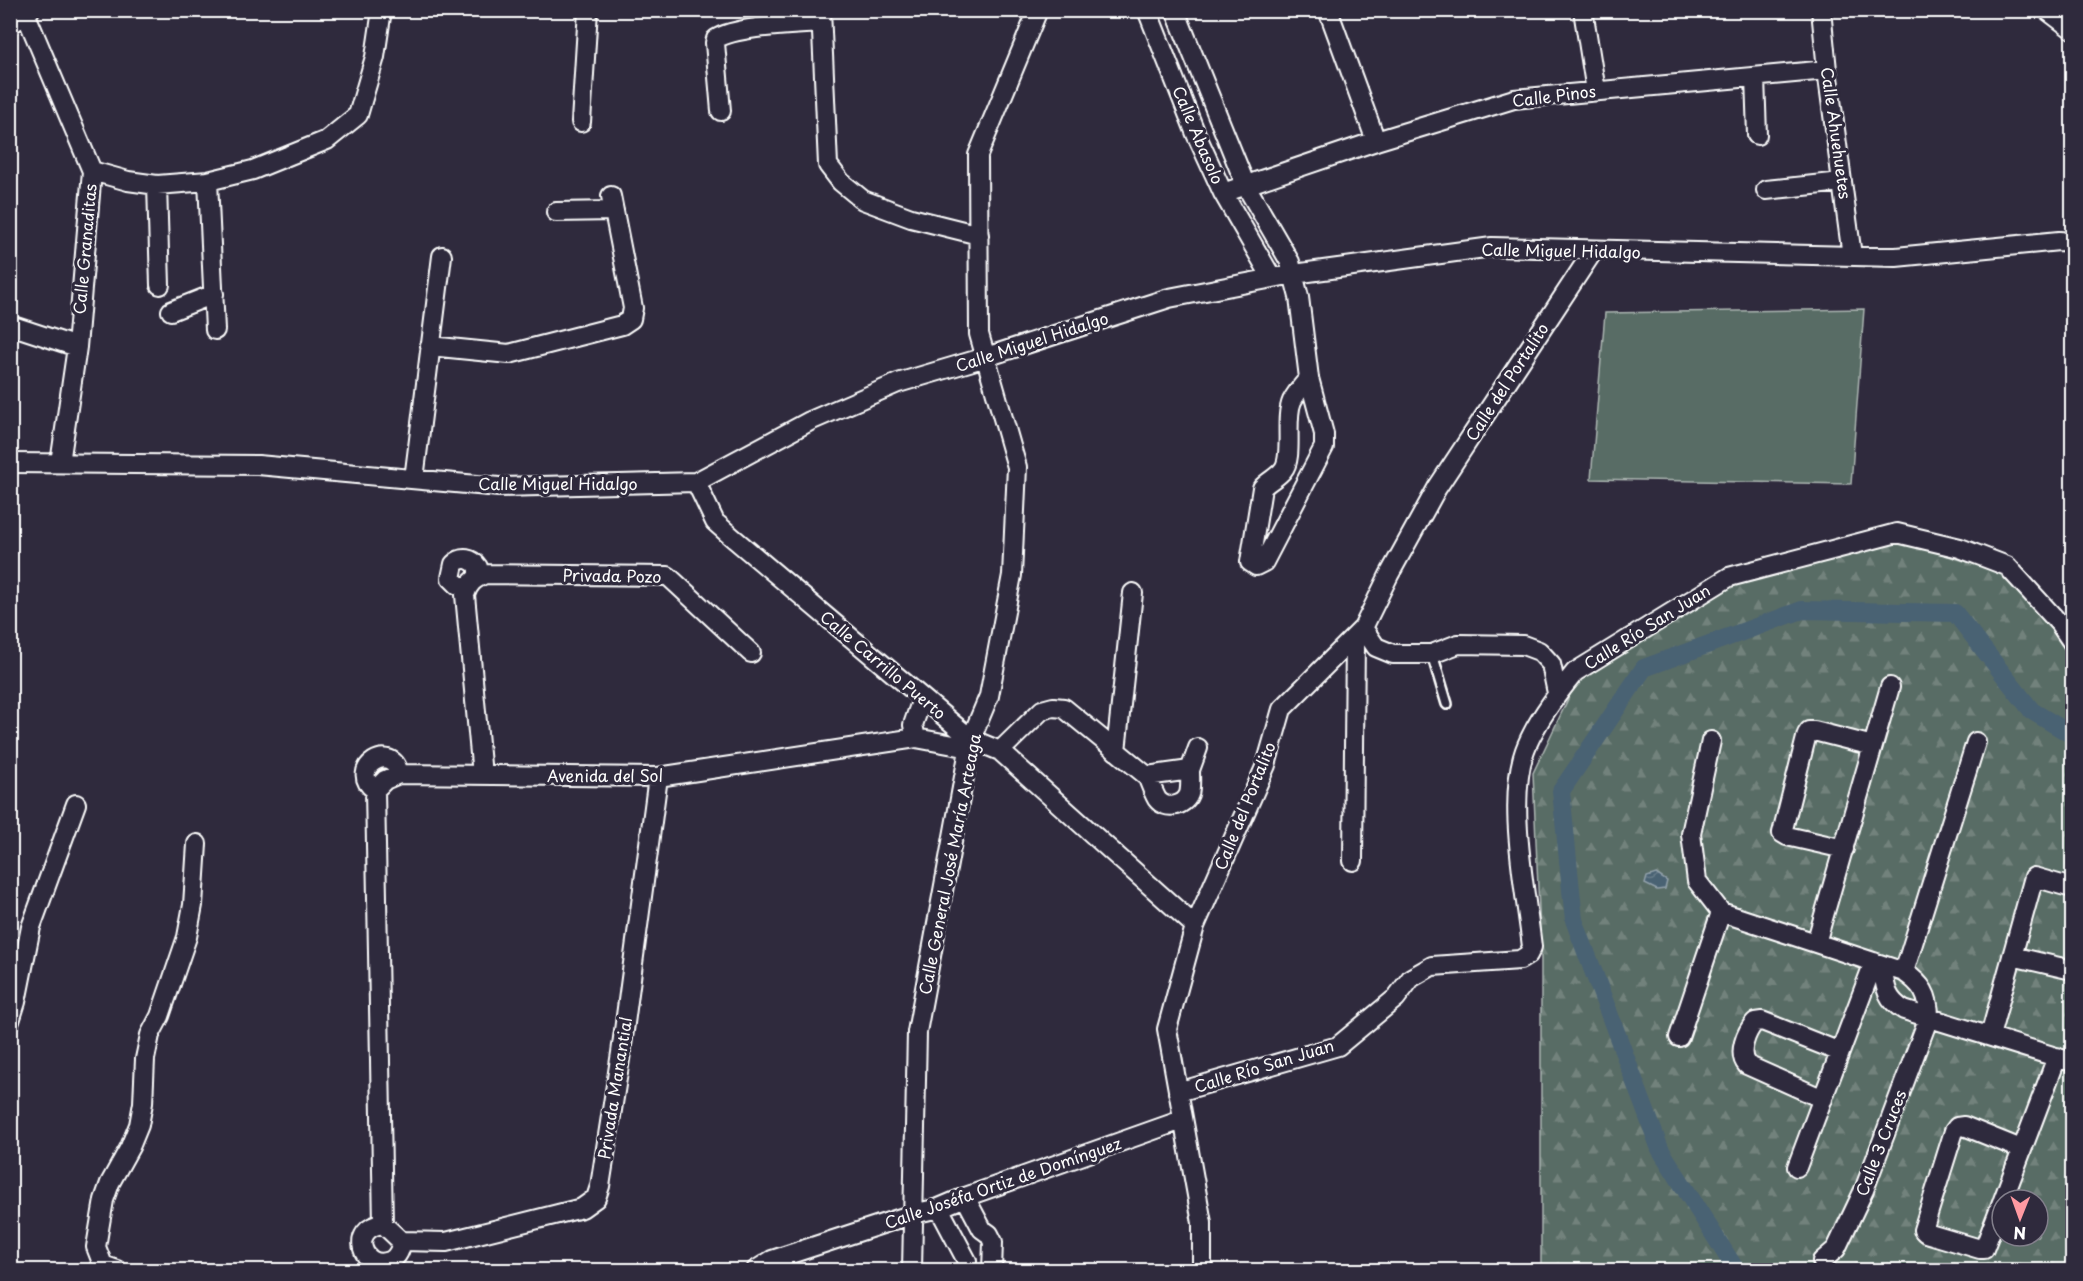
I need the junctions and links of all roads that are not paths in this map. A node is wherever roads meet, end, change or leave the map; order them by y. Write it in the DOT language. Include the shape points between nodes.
graph roads {
  1 [pos="382,10"];
  2 [pos="588,10"];
  3 [pos="1038,10"];
  4 [pos="1148,10"];
  5 [pos="1175,10"];
  6 [pos="1328,10"];
  7 [pos="1583,10"];
  8 [pos="1821,10"];
  9 [pos="2047,10"];
  10 [pos="27,11"];
  11 [pos="821,17"];
  12 [pos="2069,21"];
  13 [pos="10,25"];
  14 [pos="1827,70"];
  15 [pos="1755,77"];
  16 [pos="1596,91"];
  17 [pos="721,111"];
  18 [pos="581,122"];
  19 [pos="1221,124"];
  20 [pos="1196,134"];
  21 [pos="1757,135"];
  22 [pos="1376,141"];
  23 [pos="92,171"];
  24 [pos="208,181"];
  25 [pos="1842,182"];
  26 [pos="157,185"];
  27 [pos="1246,186"];
  28 [pos="1767,190"];
  29 [pos="1223,193"];
  30 [pos="556,212"];
  31 [pos="979,235"];
  32 [pos="2073,242"];
  33 [pos="1279,243"];
  34 [pos="1594,250"];
  35 [pos="1258,255"];
  36 [pos="442,256"];
  37 [pos="1852,256"];
  38 [pos="1294,274"];
  39 [pos="1272,278"];
  40 [pos="160,285"];
  41 [pos="214,294"];
  42 [pos="171,311"];
  43 [pos="10,325"];
  44 [pos="215,330"];
  45 [pos="430,346"];
  46 [pos="77,347"];
  47 [pos="986,357"];
  48 [pos="1309,378"];
  49 [pos="11,463"];
  50 [pos="60,463"];
  51 [pos="414,479"];
  52 [pos="696,482"];
  53 [pos="1133,593"];
  54 [pos="1359,633"];
  55 [pos="2073,642"];
  56 [pos="751,653"];
  57 [pos="1432,654"];
  58 [pos="1890,687"];
  59 [pos="1557,693"];
  60 [pos="922,699"];
  61 [pos="1447,704"];
  62 [pos="916,738"];
  63 [pos="1711,741"];
  64 [pos="1976,742"];
  65 [pos="970,743"];
  66 [pos="1873,746"];
  67 [pos="1198,748"];
  68 [pos="1000,751"];
  69 [pos="1116,751"];
  70 [pos="1190,770"];
  71 [pos="482,775"];
  72 [pos="1147,776"];
  73 [pos="658,777"];
  74 [pos="76,804"];
  75 [pos="197,844"];
  76 [pos="1844,849"];
  77 [pos="1353,861"];
  78 [pos="2073,888"];
  79 [pos="1721,912"];
  80 [pos="1195,926"];
  81 [pos="1816,944"];
  82 [pos="2012,956"];
  83 [pos="1878,963"];
  84 [pos="2073,970"];
  85 [pos="1904,972"];
  86 [pos="1929,1017"];
  87 [pos="10,1021"];
  88 [pos="1990,1036"];
  89 [pos="1679,1037"];
  90 [pos="1840,1052"];
  91 [pos="2065,1059"];
  92 [pos="1178,1092"];
  93 [pos="1823,1099"];
  94 [pos="1182,1120"];
  95 [pos="2021,1149"];
  96 [pos="1797,1167"];
  97 [pos="2007,1188"];
  98 [pos="965,1197"];
  99 [pos="939,1208"];
  100 [pos="913,1214"];
  101 [pos="383,1224"];
  102 [pos="982,1229"];
  103 [pos="1990,1233"];
  104 [pos="401,1241"];
  105 [pos="1822,1261"];
  106 [pos="966,1266"];
  107 [pos="117,1270"];
  108 [pos="756,1270"];
  109 [pos="912,1270"];
  110 [pos="992,1270"];
  111 [pos="1202,1270"];
  1 -- 24 [label="street" via="375,57 358,115 327,140 253,170"];
  2 -- 18 [label="street"];
  3 -- 31 [label="street, Calle General José María Arteaga" via="978,155"];
  4 -- 20 [label="street, Calle Abasolo"];
  5 -- 19 [label="street, Calle Abasolo"];
  6 -- 22 [label="street"];
  7 -- 16 [label="street"];
  8 -- 14 [label="street, Calle Ahuehuetes"];
  9 -- 12 [label="street"];
  10 -- 13 [label="street"];
  10 -- 23 [label="street, Calle Granaditas"];
  11 -- 17 [label="street" via="716,39"];
  11 -- 31 [label="street" via="828,165 841,183 863,200 911,218"];
  14 -- 15 [label="street, Calle Pinos"];
  14 -- 25 [label="street, Calle Ahuehuetes"];
  15 -- 16 [label="street, Calle Pinos"];
  15 -- 21 [label="street"];
  16 -- 22 [label="street, Calle Pinos" via="1514,99"];
  19 -- 20 [label="street"];
  19 -- 27 [label="street, Calle Abasolo"];
  20 -- 29 [label="street, Calle Abasolo"];
  22 -- 27 [label="street, Calle Pinos"];
  23 -- 26 [label="street"];
  23 -- 46 [label="street, Calle Granaditas"];
  24 -- 26 [label="street"];
  24 -- 41 [label="street"];
  25 -- 28 [label="street"];
  25 -- 37 [label="street, Calle Ahuehuetes"];
  26 -- 40 [label="street"];
  27 -- 29 [label="street, Calle Pinos"];
  27 -- 33 [label="street, Calle Abasolo"];
  29 -- 35 [label="street, Calle Abasolo"];
  30 -- 45 [label="street" via="613,203 633,308 631,319 622,325 509,354"];
  31 -- 47 [label="street, Calle General José María Arteaga" via="979,334"];
  32 -- 37 [label="street, Calle Miguel Hidalgo" via="1896,257"];
  33 -- 35 [label="street"];
  33 -- 38 [label="street, Calle Abasolo"];
  34 -- 37 [label="street, Calle Miguel Hidalgo"];
  34 -- 38 [label="street, Calle Miguel Hidalgo" via="1492,247"];
  34 -- 54 [label="street, Calle del Portalito" via="1437,488"];
  35 -- 39 [label="street, Calle Abasolo"];
  36 -- 45 [label="street"];
  38 -- 39 [label="street, Calle Miguel Hidalgo"];
  38 -- 48 [label="street, Calle Abasolo"];
  39 -- 47 [label="street, Calle Miguel Hidalgo" via="1169,298"];
  41 -- 42 [label="street"];
  41 -- 44 [label="street"];
  43 -- 46 [label="street"];
  45 -- 51 [label="street"];
  46 -- 50 [label="street, Calle Granaditas"];
  47 -- 52 [label="street, Calle Miguel Hidalgo" via="898,383 810,421"];
  47 -- 65 [label="street, Calle General José María Arteaga" via="1017,467 1012,575 989,696"];
  48 -- 48 [label="street, Calle Abasolo" via="1324,447 1264,562 1256,567 1250,562 1262,488 1283,471 1292,401"];
  49 -- 50 [label="street, Calle Miguel Hidalgo"];
  50 -- 51 [label="street, Calle Miguel Hidalgo" via="258,465"];
  51 -- 52 [label="street, Calle Miguel Hidalgo" via="499,487"];
  52 -- 60 [label="street, Calle Carrillo Puerto" via="715,522"];
  53 -- 69 [label="street"];
  54 -- 57 [label="street" via="1393,654"];
  54 -- 77 [label="street"];
  54 -- 80 [label="street, Calle del Portalito" via="1282,709 1266,765"];
  55 -- 59 [label="street, Calle Río San Juan" via="2007,566 1960,548 1897,532 1729,577 1575,672"];
  56 -- 71 [label="street, Privada Pozo" via="668,576 485,574 473,582 465,595"];
  57 -- 59 [label="street" via="1458,644 1523,645 1539,651 1551,664"];
  57 -- 61 [label="lane"];
  58 -- 66 [label="street"];
  59 -- 92 [label="street, Calle Río San Juan" via="1527,745 1521,767 1516,814 1532,947 1528,955 1521,960 1432,966 1411,978 1396,998 1338,1046"];
  60 -- 62 [label="street" via="913,725"];
  60 -- 65 [label="street, Calle Carrillo Puerto"];
  62 -- 65 [label="street, Avenida del Sol"];
  62 -- 73 [label="street, Avenida del Sol"];
  63 -- 79 [label="street" via="1691,834 1696,881"];
  64 -- 85 [label="street"];
  65 -- 68 [label="street, Calle Carrillo Puerto"];
  65 -- 100 [label="street, Calle General José María Arteaga" via="917,1032"];
  66 -- 76 [label="street"];
  66 -- 76 [label="street" via="1814,731 1807,734 1782,833"];
  67 -- 70 [label="street"];
  68 -- 69 [label="street" via="1042,710 1053,707 1064,708"];
  68 -- 80 [label="street, Calle Carrillo Puerto"];
  69 -- 72 [label="street"];
  70 -- 72 [label="street"];
  70 -- 72 [label="street" via="1190,792 1183,802 1172,806 1157,798"];
  71 -- 73 [label="street, Avenida del Sol"];
  71 -- 101 [label="street, Avenida del Sol" via="386,781"];
  73 -- 104 [label="street, Privada Manantial" via="621,1053 596,1198 582,1208 446,1242"];
  74 -- 87 [label="street" via="31,927"];
  75 -- 107 [label="street" via="187,937 150,1035 139,1125 104,1200 96,1247 103,1265"];
  76 -- 81 [label="street"];
  78 -- 82 [label="street" via="2034,877"];
  79 -- 81 [label="street"];
  79 -- 89 [label="street"];
  80 -- 92 [label="street, Calle del Portalito" via="1167,1029"];
  81 -- 83 [label="street"];
  82 -- 84 [label="street"];
  82 -- 88 [label="street"];
  83 -- 85 [label="street"];
  83 -- 86 [label="street" via="1892,1003"];
  83 -- 90 [label="street"];
  85 -- 86 [label="street" via="1918,981 1927,994"];
  86 -- 88 [label="street"];
  86 -- 105 [label="street, Calle 3 Cruces" via="1864,1190 1836,1249"];
  88 -- 91 [label="street"];
  90 -- 93 [label="street"];
  90 -- 93 [label="street" via="1762,1021 1750,1027 1742,1052 1747,1065"];
  91 -- 95 [label="street"];
  92 -- 94 [label="street, Calle del Portalito"];
  93 -- 96 [label="street"];
  94 -- 98 [label="street, Calle Joséfa Ortiz de Domínguez"];
  94 -- 111 [label="street, Calle del Portalito" via="1202,1223"];
  95 -- 97 [label="street"];
  95 -- 103 [label="street" via="1964,1126 1957,1127 1951,1142 1923,1230 1980,1249 1984,1249"];
  98 -- 99 [label="street, Calle Joséfa Ortiz de Domínguez"];
  98 -- 102 [label="street"];
  99 -- 100 [label="street, Calle Joséfa Ortiz de Domínguez"];
  99 -- 106 [label="street"];
  100 -- 108 [label="street, Calle Joséfa Ortiz de Domínguez" via="772,1260"];
  100 -- 109 [label="street, Calle General José María Arteaga"];
  101 -- 104 [label="street"];
  101 -- 104 [label="street" via="366,1231 362,1243 366,1255 376,1262 389,1261 398,1254"];
  102 -- 106 [label="street"];
  102 -- 110 [label="street" via="993,1242"];
}
